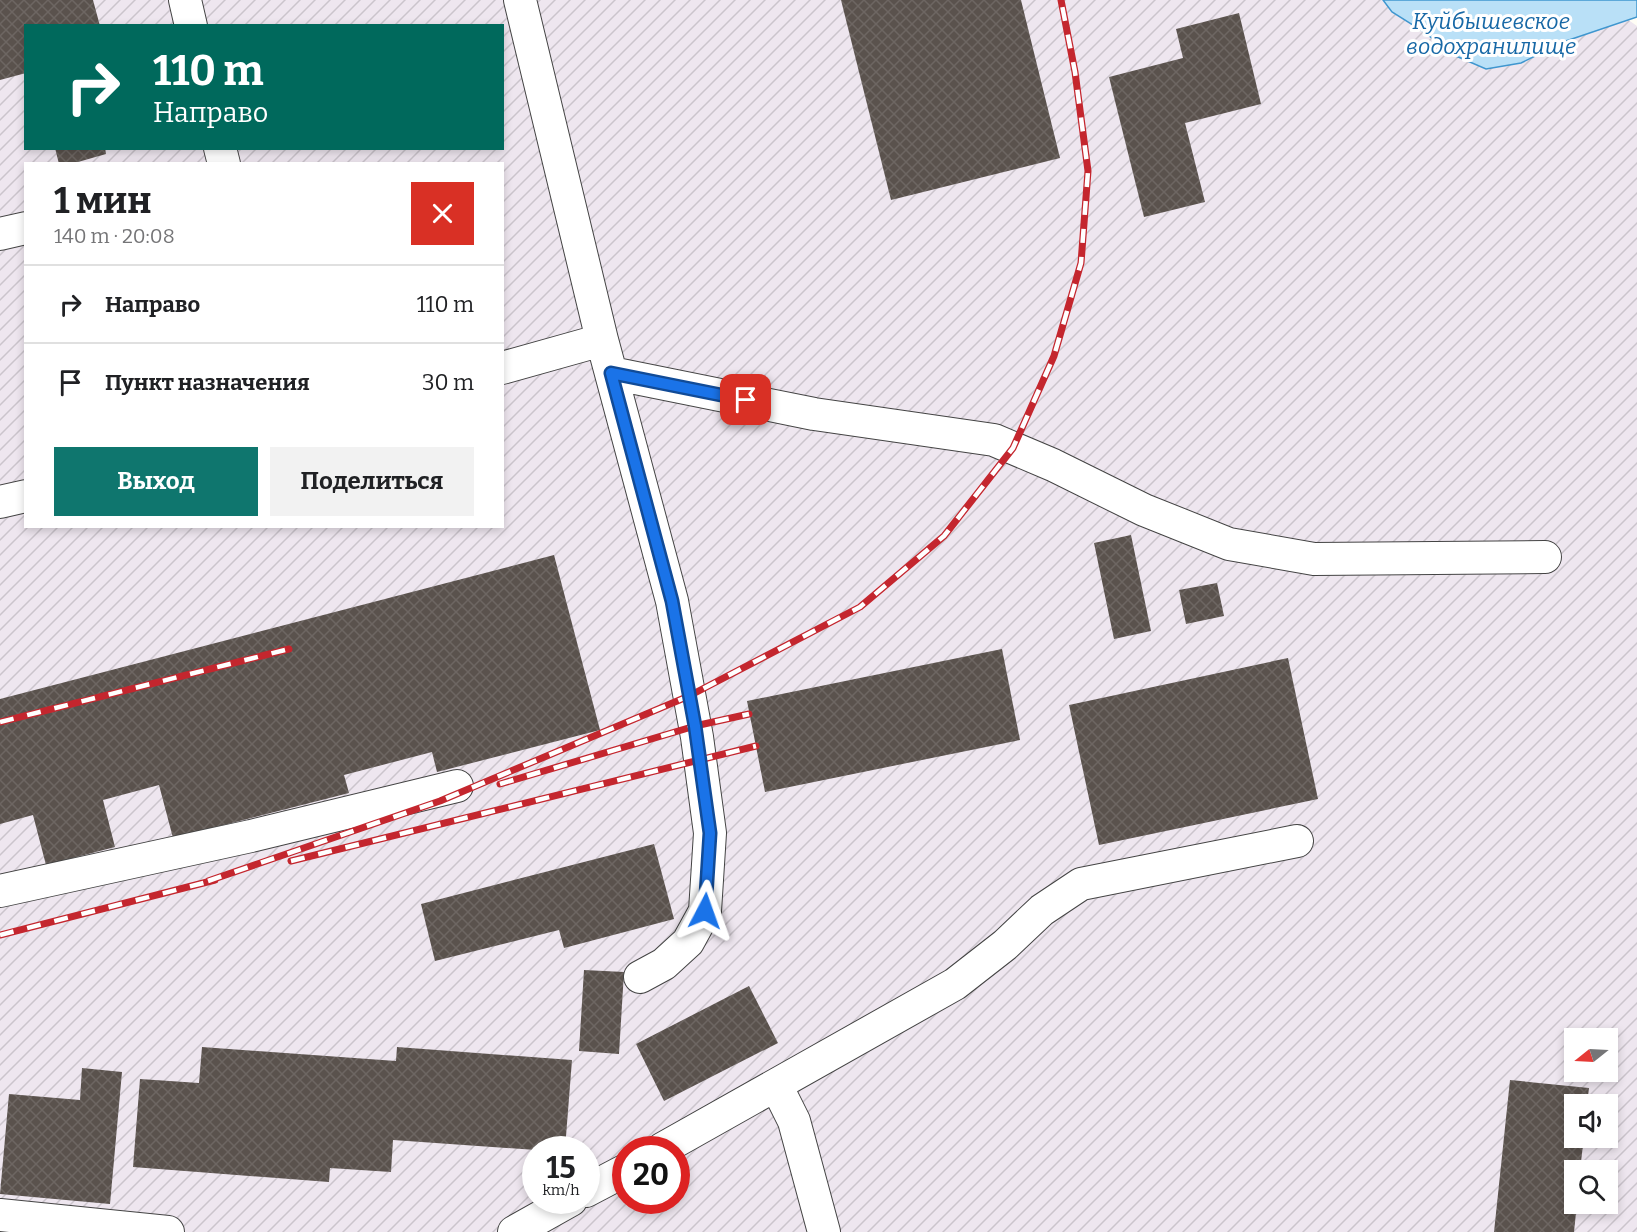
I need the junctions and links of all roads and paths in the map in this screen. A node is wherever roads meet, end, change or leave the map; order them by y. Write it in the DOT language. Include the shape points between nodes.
graph roads {
  1 [pos="185,0"];
  2 [pos="520,0"];
  3 [pos="191,24"];
  4 [pos="24,228"];
  5 [pos="0,234"];
  6 [pos="602,340"];
  7 [pos="504,367"];
  8 [pos="611,373"];
  9 [pos="24,496"];
  10 [pos="0,502"];
  11 [pos="1545,557"];
  12 [pos="457,786"];
  13 [pos="1297,841"];
  14 [pos="0,891"];
  15 [pos="640,976"];
  16 [pos="776,1085"];
  17 [pos="685,1136"];
  18 [pos="546,1214"];
  19 [pos="0,1215"];
  20 [pos="168,1232"];
  21 [pos="514,1232"];
  22 [pos="824,1232"];
  1 -- 3 [label="lane"];
  2 -- 6 [label="lane"];
  4 -- 5 [label="lane"];
  6 -- 7 [label="lane"];
  6 -- 8 [label="lane"];
  8 -- 11 [label="lane" via="814,414 994,440 1144,510 1229,544 1314,559"];
  8 -- 15 [label="lane" via="672,601 710,833 705,911 688,942 664,963"];
  9 -- 10 [label="lane"];
  12 -- 14 [label="lane"];
  13 -- 16 [label="lane" via="1081,884 1042,910 956,984"];
  16 -- 17 [label="lane"];
  16 -- 22 [label="lane" via="794,1121"];
  18 -- 21 [label="lane"];
  19 -- 20 [label="lane"];
}
